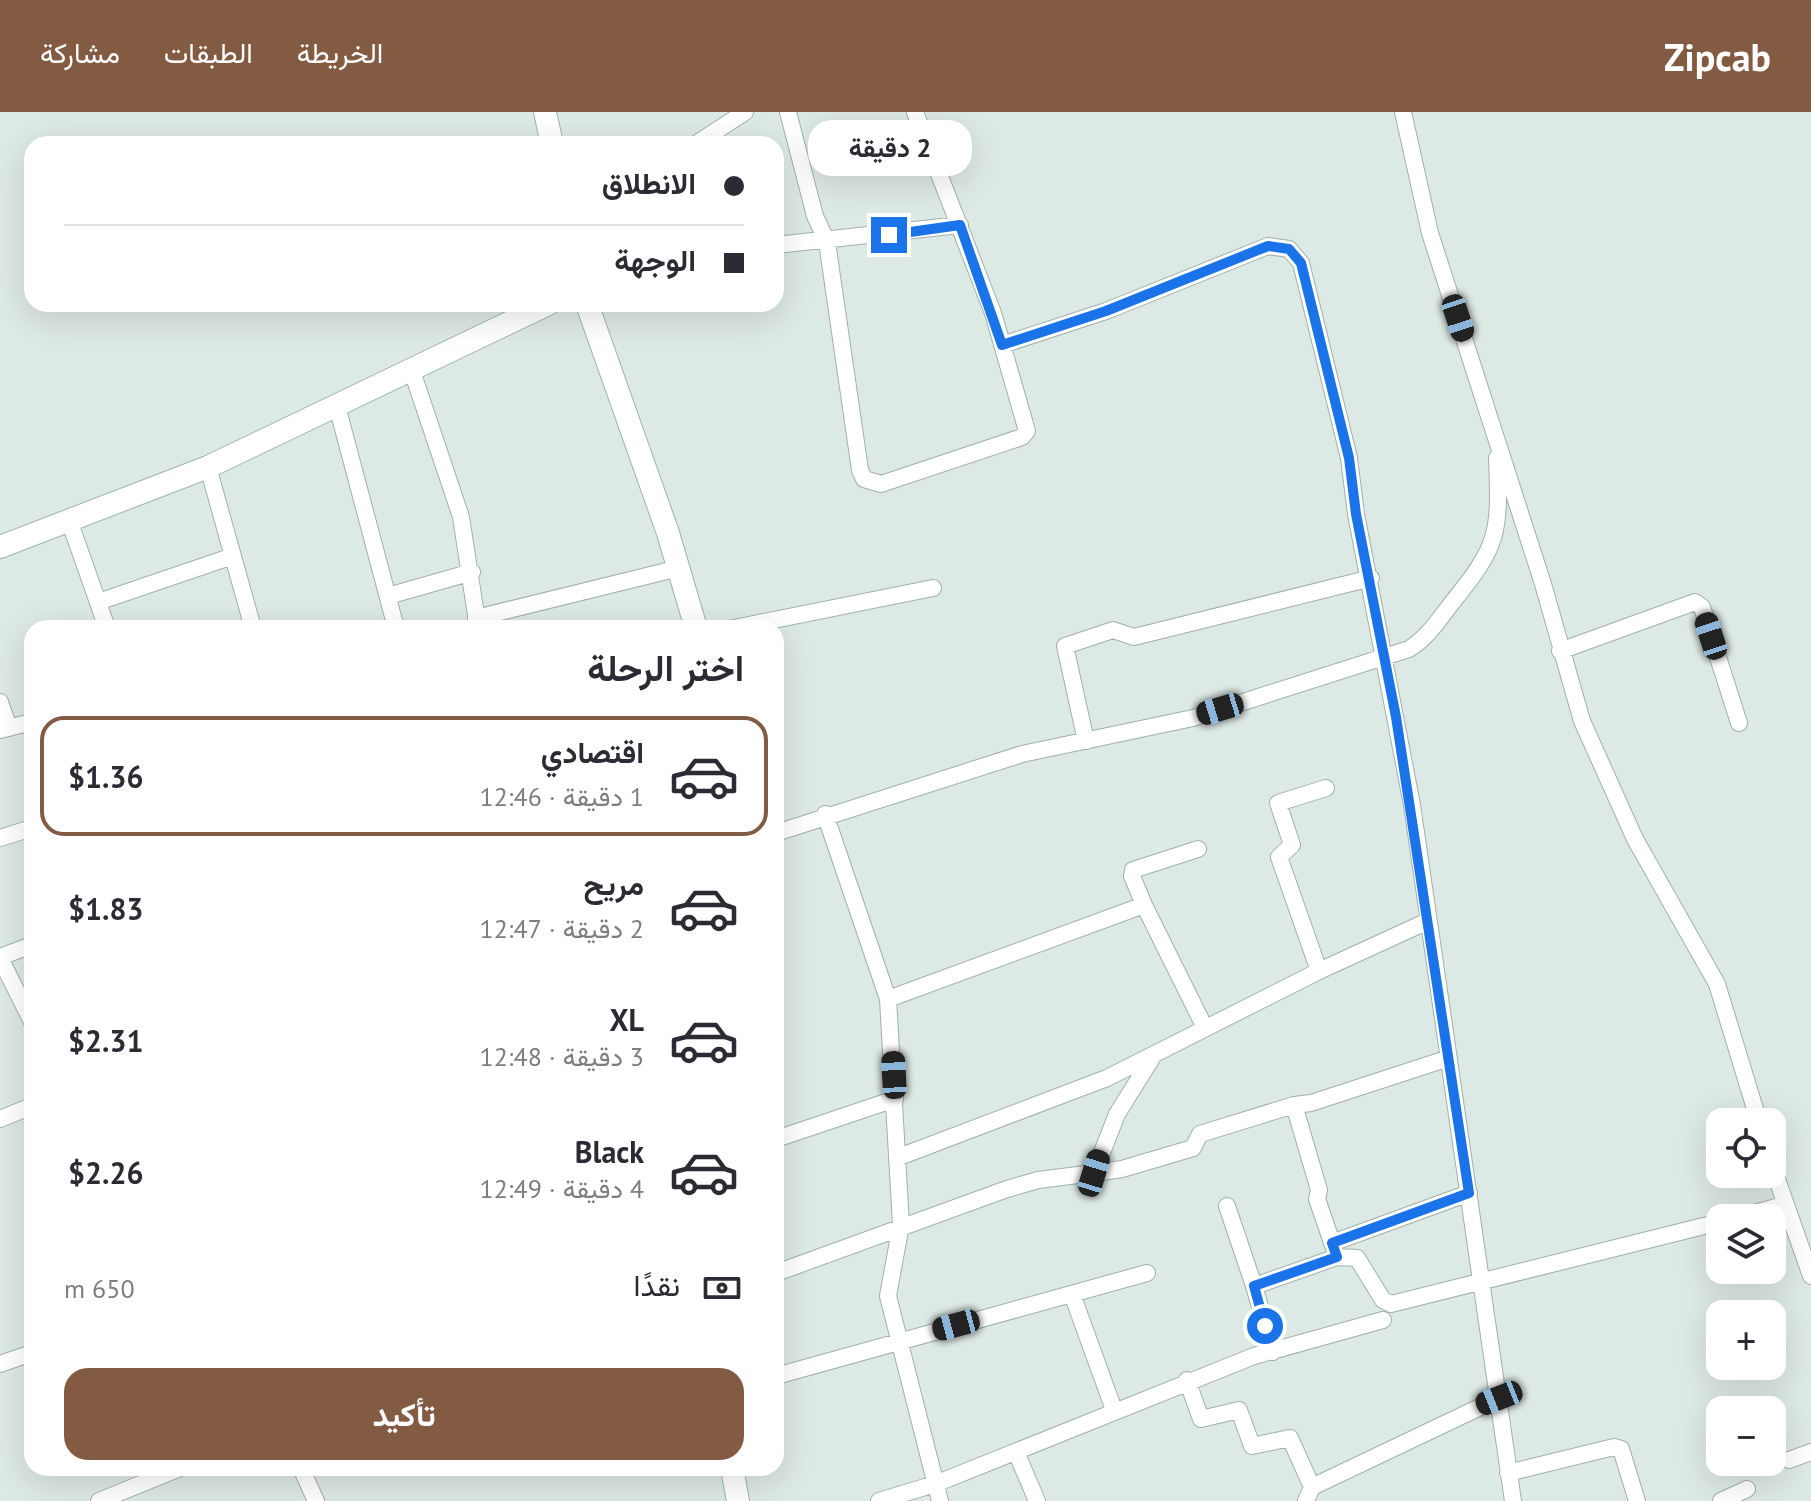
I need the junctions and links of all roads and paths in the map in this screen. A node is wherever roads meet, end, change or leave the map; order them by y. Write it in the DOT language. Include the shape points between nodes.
graph roads {
  1 [pos="545,112"];
  2 [pos="745,112"];
  3 [pos="788,112"];
  4 [pos="915,112"];
  5 [pos="1403,112"];
  6 [pos="550,136"];
  7 [pos="708,136"];
  8 [pos="960,225"];
  9 [pos="827,242"];
  10 [pos="784,245"];
  11 [pos="531,312"];
  12 [pos="590,312"];
  13 [pos="1002,345"];
  14 [pos="411,368"];
  15 [pos="337,406"];
  16 [pos="1496,437"];
  17 [pos="208,467"];
  18 [pos="69,520"];
  19 [pos="0,547"];
  20 [pos="233,556"];
  21 [pos="679,568"];
  22 [pos="472,572"];
  23 [pos="1371,578"];
  24 [pos="933,588"];
  25 [pos="388,596"];
  26 [pos="98,602"];
  27 [pos="104,620"];
  28 [pos="251,620"];
  29 [pos="394,620"];
  30 [pos="477,620"];
  31 [pos="488,620"];
  32 [pos="694,620"];
  33 [pos="774,620"];
  34 [pos="1560,651"];
  35 [pos="1386,658"];
  36 [pos="0,702"];
  37 [pos="1739,723"];
  38 [pos="5,729"];
  39 [pos="1086,741"];
  40 [pos="1326,788"];
  41 [pos="825,814"];
  42 [pos="24,830"];
  43 [pos="784,830"];
  44 [pos="0,838"];
  45 [pos="1198,849"];
  46 [pos="1144,905"];
  47 [pos="1428,921"];
  48 [pos="24,948"];
  49 [pos="0,957"];
  50 [pos="1319,971"];
  51 [pos="888,999"];
  52 [pos="24,1006"];
  53 [pos="1205,1028"];
  54 [pos="1156,1054"];
  55 [pos="1446,1059"];
  56 [pos="895,1099"];
  57 [pos="1294,1105"];
  58 [pos="1755,1108"];
  59 [pos="24,1109"];
  60 [pos="0,1119"];
  61 [pos="784,1136"];
  62 [pos="899,1157"];
  63 [pos="1094,1173"];
  64 [pos="1469,1193"];
  65 [pos="1227,1206"];
  66 [pos="1786,1210"];
  67 [pos="901,1225"];
  68 [pos="1706,1226"];
  69 [pos="1334,1250"];
  70 [pos="784,1270"];
  71 [pos="1147,1273"];
  72 [pos="1811,1276"];
  73 [pos="1482,1284"];
  74 [pos="1254,1286"];
  75 [pos="1072,1294"];
  76 [pos="1383,1320"];
  77 [pos="898,1341"];
  78 [pos="1273,1352"];
  79 [pos="24,1356"];
  80 [pos="0,1364"];
  81 [pos="784,1374"];
  82 [pos="1187,1380"];
  83 [pos="1499,1398"];
  84 [pos="1114,1410"];
  85 [pos="1016,1452"];
  86 [pos="1811,1452"];
  87 [pos="1789,1460"];
  88 [pos="1508,1473"];
  89 [pos="160,1476"];
  90 [pos="305,1476"];
  91 [pos="733,1476"];
  92 [pos="935,1484"];
  93 [pos="1747,1489"];
  94 [pos="1309,1494"];
  95 [pos="99,1501"];
  96 [pos="316,1501"];
  97 [pos="738,1501"];
  98 [pos="879,1501"];
  99 [pos="940,1501"];
  100 [pos="1037,1501"];
  101 [pos="1513,1501"];
  102 [pos="1637,1501"];
  103 [pos="1721,1501"];
  1 -- 6 [label="street"];
  2 -- 7 [label="street"];
  3 -- 9 [label="street" via="812,206"];
  4 -- 8 [label="street"];
  5 -- 16 [label="street" via="1430,233"];
  8 -- 9 [label="street"];
  8 -- 13 [label="street"];
  9 -- 10 [label="street"];
  9 -- 13 [label="street" via="864,479 873,484 1026,434"];
  11 -- 14 [label="street"];
  12 -- 21 [label="street"];
  13 -- 23 [label="street" via="1106,311 1268,246 1289,249 1301,263 1349,458"];
  14 -- 15 [label="street"];
  14 -- 22 [label="street" via="461,517"];
  15 -- 17 [label="street"];
  15 -- 25 [label="street"];
  16 -- 34 [label="street"];
  16 -- 35 [label="street" via="1498,518 1492,547 1427,635"];
  17 -- 18 [label="street"];
  17 -- 20 [label="street"];
  18 -- 19 [label="street"];
  18 -- 26 [label="street"];
  20 -- 26 [label="street"];
  20 -- 28 [label="street"];
  21 -- 31 [label="street"];
  21 -- 32 [label="street"];
  22 -- 25 [label="street"];
  22 -- 30 [label="street"];
  23 -- 35 [label="street"];
  23 -- 39 [label="street" via="1134,637 1113,630 1065,646"];
  24 -- 33 [label="street"];
  25 -- 29 [label="street"];
  26 -- 27 [label="street"];
  34 -- 37 [label="street" via="1695,602 1702,607"];
  34 -- 58 [label="street" via="1582,721 1635,839 1717,984"];
  35 -- 39 [label="street" via="1178,722"];
  35 -- 47 [label="street"];
  36 -- 38 [label="street"];
  39 -- 41 [label="street" via="1022,754"];
  40 -- 50 [label="street" via="1278,803 1292,845 1279,857"];
  41 -- 43 [label="street"];
  41 -- 51 [label="street"];
  42 -- 44 [label="street"];
  45 -- 46 [label="street" via="1133,870"];
  46 -- 51 [label="street"];
  46 -- 53 [label="street"];
  47 -- 50 [label="street"];
  47 -- 55 [label="street"];
  48 -- 49 [label="street"];
  49 -- 52 [label="street"];
  50 -- 53 [label="street"];
  51 -- 56 [label="street"];
  53 -- 54 [label="street"];
  54 -- 62 [label="street" via="1082,1089"];
  54 -- 63 [label="street" via="1117,1114"];
  55 -- 57 [label="street"];
  55 -- 64 [label="street"];
  56 -- 61 [label="street"];
  56 -- 62 [label="street"];
  57 -- 63 [label="street" via="1200,1134 1193,1148"];
  57 -- 69 [label="street"];
  59 -- 60 [label="street"];
  62 -- 67 [label="street"];
  63 -- 67 [label="street" via="1038,1180"];
  64 -- 69 [label="street"];
  64 -- 73 [label="street"];
  65 -- 74 [label="street"];
  66 -- 72 [label="street"];
  67 -- 70 [label="street"];
  67 -- 77 [label="street" via="888,1296"];
  68 -- 73 [label="street"];
  69 -- 73 [label="street" via="1357,1258 1386,1303"];
  69 -- 74 [label="street"];
  71 -- 75 [label="street"];
  73 -- 83 [label="street"];
  74 -- 78 [label="street"];
  75 -- 77 [label="street"];
  75 -- 84 [label="street"];
  76 -- 78 [label="street"];
  77 -- 81 [label="street"];
  77 -- 92 [label="street"];
  78 -- 82 [label="street"];
  79 -- 80 [label="street"];
  82 -- 84 [label="street"];
  82 -- 94 [label="street" via="1201,1419 1239,1410 1252,1446 1290,1438"];
  83 -- 88 [label="street"];
  83 -- 94 [label="street"];
  84 -- 85 [label="street"];
  85 -- 92 [label="street"];
  85 -- 100 [label="street"];
  86 -- 87 [label="street"];
  88 -- 101 [label="street"];
  88 -- 102 [label="street" via="1614,1447 1621,1449"];
  89 -- 95 [label="street"];
  90 -- 96 [label="street"];
  91 -- 97 [label="street"];
  92 -- 98 [label="street"];
  92 -- 99 [label="street"];
  93 -- 103 [label="street"];
}
